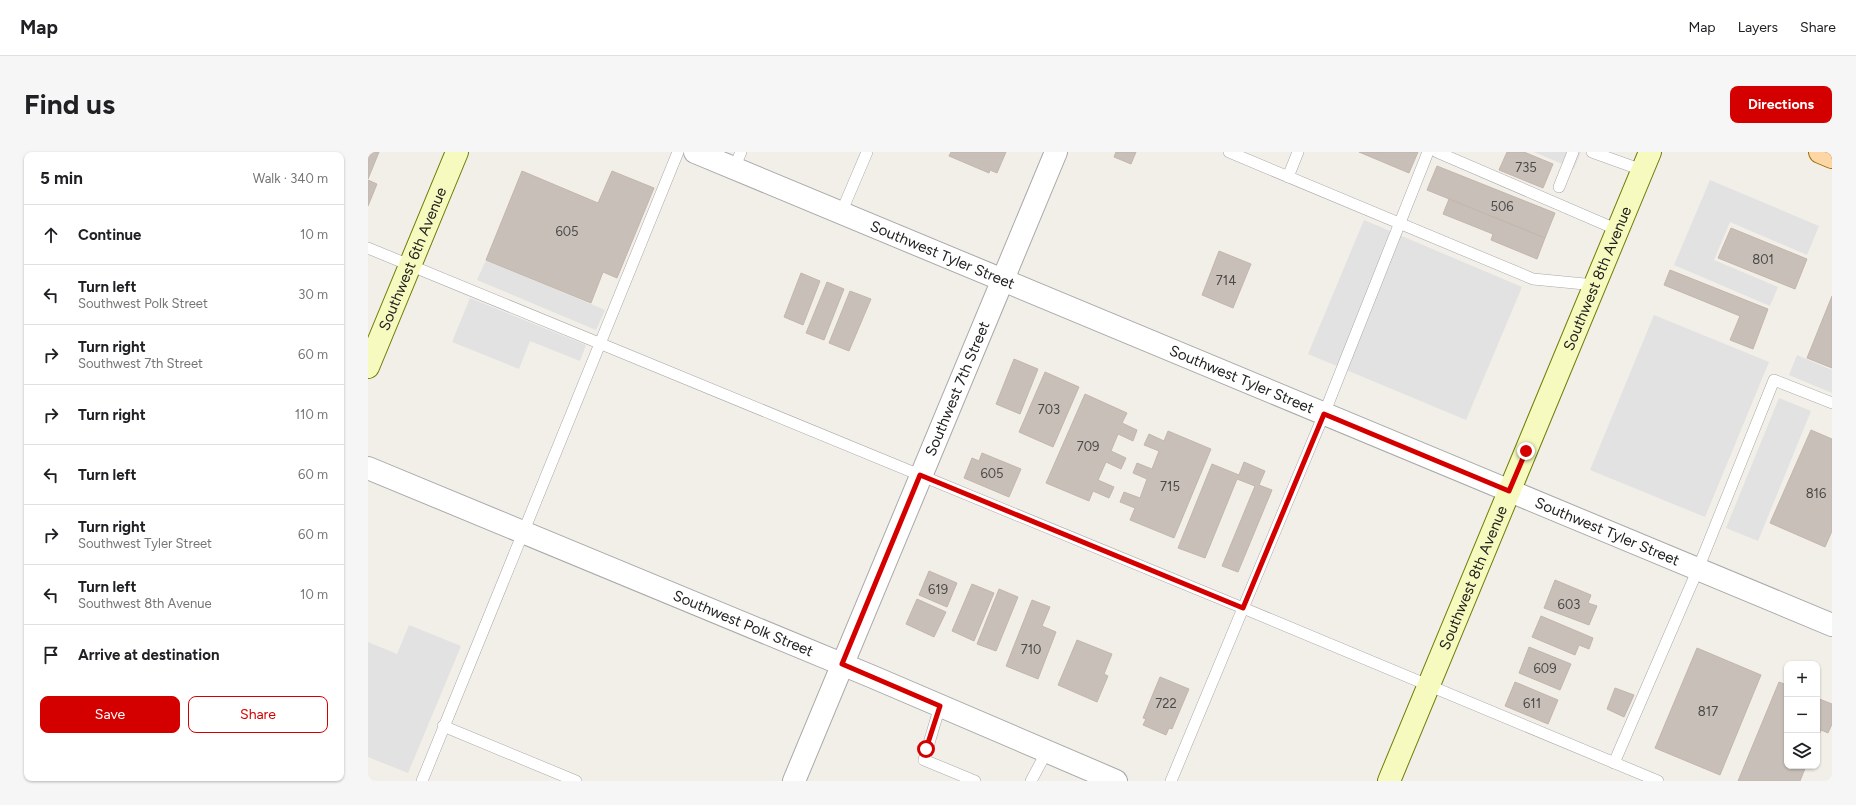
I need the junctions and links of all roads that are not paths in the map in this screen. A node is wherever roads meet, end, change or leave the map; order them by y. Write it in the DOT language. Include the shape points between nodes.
graph roads {
  1 [pos="457,152"];
  2 [pos="678,152"];
  3 [pos="694,152"];
  4 [pos="867,152"];
  5 [pos="1056,152"];
  6 [pos="1229,152"];
  7 [pos="1298,152"];
  8 [pos="1428,152"];
  9 [pos="1437,152"];
  10 [pos="1573,152"];
  11 [pos="1592,152"];
  12 [pos="1820,152"];
  13 [pos="1832,157"];
  14 [pos="737,160"];
  15 [pos="1646,161"];
  16 [pos="1288,177"];
  17 [pos="1559,187"];
  18 [pos="841,213"];
  19 [pos="1401,224"];
  20 [pos="1618,230"];
  21 [pos="368,248"];
  22 [pos="410,266"];
  23 [pos="1001,280"];
  24 [pos="1595,285"];
  25 [pos="601,344"];
  26 [pos="368,367"];
  27 [pos="1832,403"];
  28 [pos="1324,414"];
  29 [pos="368,468"];
  30 [pos="920,475"];
  31 [pos="1509,491"];
  32 [pos="523,534"];
  33 [pos="1698,569"];
  34 [pos="1243,608"];
  35 [pos="1832,625"];
  36 [pos="842,664"];
  37 [pos="1428,686"];
  38 [pos="940,706"];
  39 [pos="443,726"];
  40 [pos="1047,751"];
  41 [pos="1614,763"];
  42 [pos="422,781"];
  43 [pos="576,781"];
  44 [pos="794,781"];
  45 [pos="974,781"];
  46 [pos="1031,781"];
  47 [pos="1116,781"];
  48 [pos="1171,781"];
  49 [pos="1389,781"];
  50 [pos="1658,781"];
  1 -- 22 [label="street, Southwest 6th Avenue"];
  2 -- 25 [label="lane"];
  3 -- 14 [label="street, Southwest Tyler Street"];
  4 -- 18 [label="lane"];
  5 -- 23 [label="street, Southwest 7th Street"];
  6 -- 16 [label="lane"];
  7 -- 16 [label="lane"];
  8 -- 19 [label="lane"];
  9 -- 20 [label="lane"];
  10 -- 17 [label="lane"];
  11 -- 15 [label="lane"];
  12 -- 13 [label="main road"];
  14 -- 18 [label="street, Southwest Tyler Street"];
  15 -- 20 [label="street, Southwest 8th Avenue"];
  16 -- 19 [label="lane"];
  18 -- 23 [label="street, Southwest Tyler Street"];
  19 -- 24 [label="lane" via="1533,280"];
  19 -- 28 [label="lane"];
  20 -- 24 [label="street, Southwest 8th Avenue"];
  21 -- 22 [label="lane"];
  22 -- 25 [label="lane"];
  22 -- 26 [label="street, Southwest 6th Avenue"];
  23 -- 28 [label="street, Southwest Tyler Street"];
  23 -- 30 [label="street, Southwest 7th Street"];
  24 -- 31 [label="street, Southwest 8th Avenue"];
  25 -- 30 [label="lane"];
  25 -- 32 [label="lane"];
  27 -- 33 [label="lane" via="1774,380"];
  28 -- 31 [label="street, Southwest Tyler Street"];
  28 -- 34 [label="lane"];
  29 -- 32 [label="street, Southwest Polk Street"];
  30 -- 34 [label="lane"];
  30 -- 36 [label="street, Southwest 7th Street"];
  31 -- 33 [label="street, Southwest Tyler Street"];
  31 -- 37 [label="street, Southwest 8th Avenue"];
  32 -- 36 [label="street, Southwest Polk Street"];
  32 -- 39 [label="lane"];
  33 -- 35 [label="street, Southwest Tyler Street"];
  33 -- 41 [label="lane"];
  34 -- 37 [label="lane"];
  34 -- 48 [label="lane"];
  36 -- 38 [label="street, Southwest Polk Street"];
  36 -- 44 [label="street, Southwest 7th Street"];
  37 -- 41 [label="lane"];
  37 -- 49 [label="street, Southwest 8th Avenue"];
  38 -- 40 [label="street, Southwest Polk Street"];
  38 -- 45 [label="lane" via="924,760"];
  39 -- 42 [label="lane"];
  39 -- 43 [label="lane"];
  40 -- 46 [label="lane"];
  40 -- 47 [label="street, Southwest Polk Street"];
  41 -- 50 [label="lane"];
}
